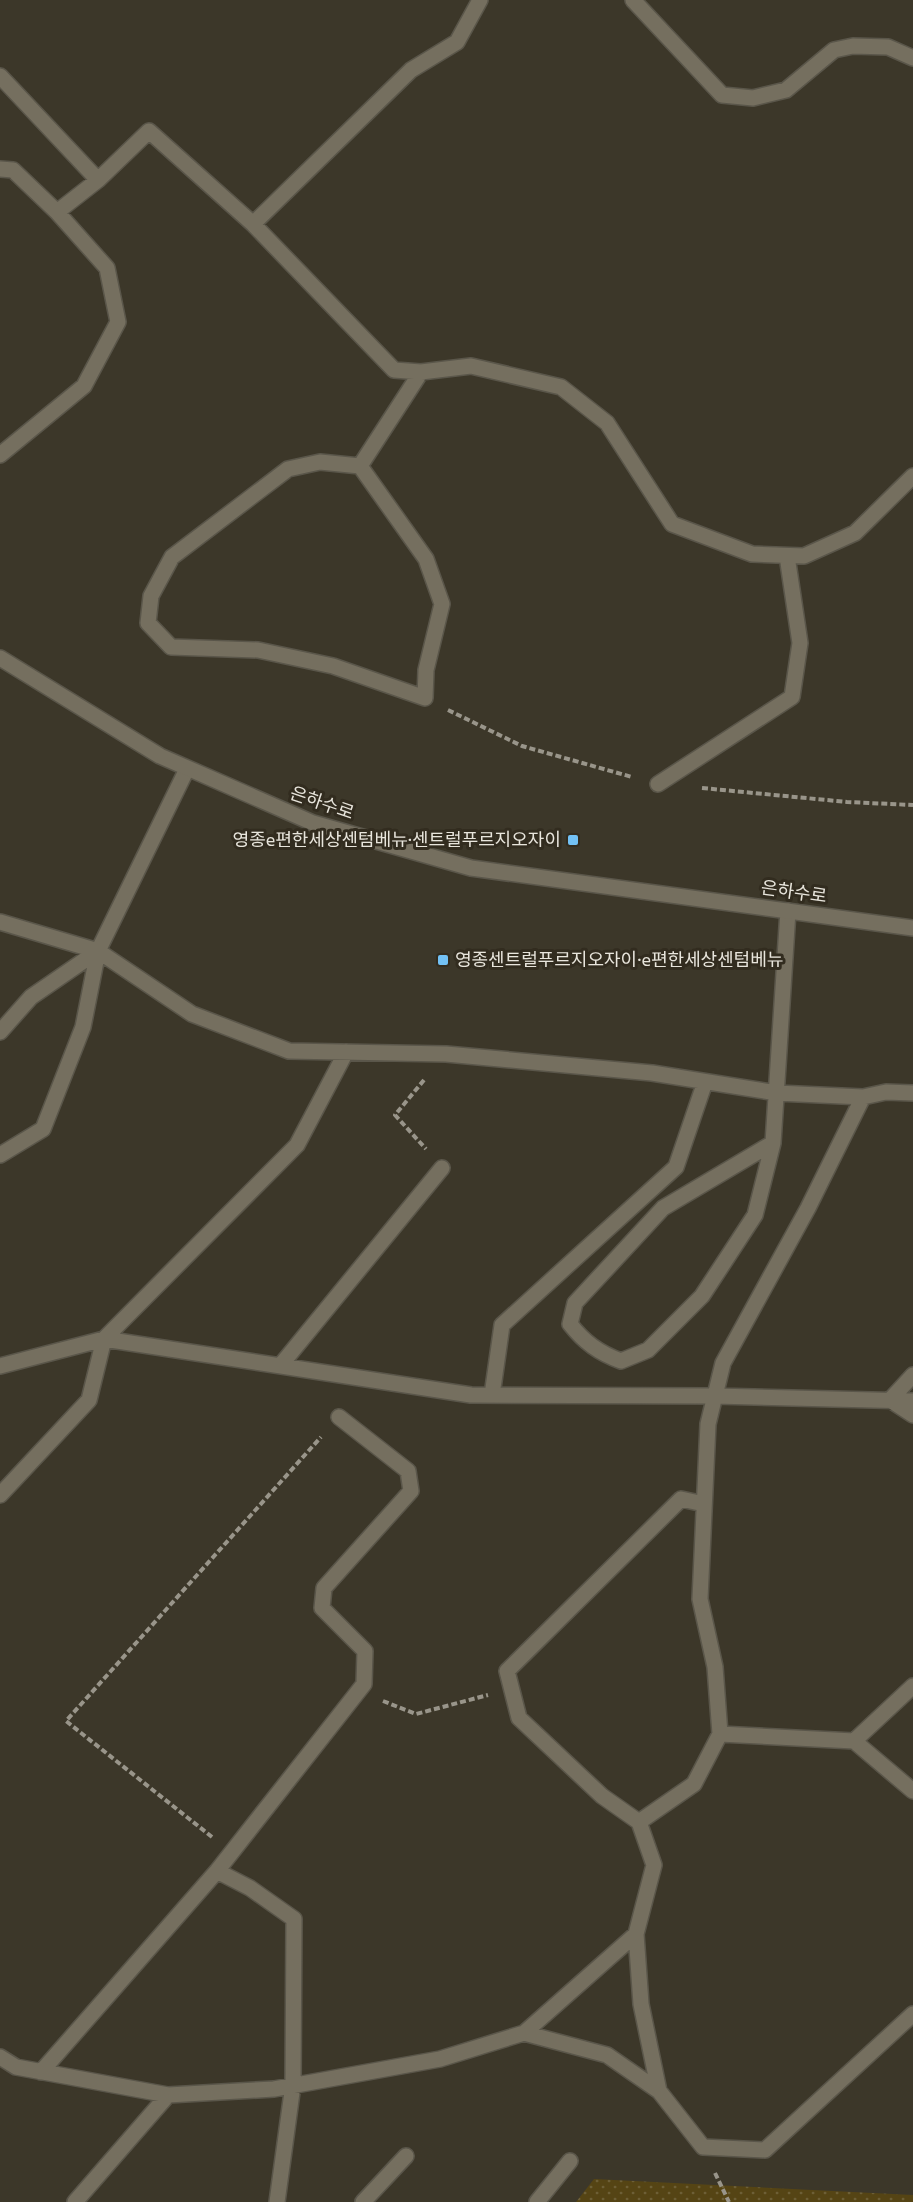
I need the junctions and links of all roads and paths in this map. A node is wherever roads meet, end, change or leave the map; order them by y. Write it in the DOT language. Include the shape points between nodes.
graph roads {
  1 [pos="480,0"];
  2 [pos="633,0"];
  3 [pos="913,58"];
  4 [pos="0,76"];
  5 [pos="0,169"];
  6 [pos="98,180"];
  7 [pos="57,213"];
  8 [pos="253,224"];
  9 [pos="421,372"];
  10 [pos="0,455"];
  11 [pos="360,466"];
  12 [pos="913,476"];
  13 [pos="787,556"];
  14 [pos="0,658"];
  15 [pos="188,769"];
  16 [pos="658,784"];
  17 [pos="788,911"];
  18 [pos="0,922"];
  19 [pos="913,928"];
  20 [pos="98,951"];
  21 [pos="2,1027"];
  22 [pos="346,1052"];
  23 [pos="446,1054"];
  24 [pos="705,1082"];
  25 [pos="777,1093"];
  26 [pos="913,1093"];
  27 [pos="863,1097"];
  28 [pos="773,1143"];
  29 [pos="0,1155"];
  30 [pos="442,1168"];
  31 [pos="104,1339"];
  32 [pos="0,1366"];
  33 [pos="280,1366"];
  34 [pos="913,1375"];
  35 [pos="492,1395"];
  36 [pos="715,1396"];
  37 [pos="890,1400"];
  38 [pos="913,1401"];
  39 [pos="913,1415"];
  40 [pos="339,1417"];
  41 [pos="0,1495"];
  42 [pos="704,1504"];
  43 [pos="364,1684"];
  44 [pos="913,1686"];
  45 [pos="512,1689"];
  46 [pos="720,1734"];
  47 [pos="855,1741"];
  48 [pos="913,1791"];
  49 [pos="639,1822"];
  50 [pos="217,1871"];
  51 [pos="636,1934"];
  52 [pos="913,2014"];
  53 [pos="524,2033"];
  54 [pos="0,2057"];
  55 [pos="41,2072"];
  56 [pos="293,2085"];
  57 [pos="659,2091"];
  58 [pos="168,2095"];
  59 [pos="406,2156"];
  60 [pos="570,2162"];
  61 [pos="75,2202"];
  62 [pos="277,2202"];
  63 [pos="363,2202"];
  64 [pos="537,2202"];
  1 -- 8 [label="street" via="458,42 411,70"];
  2 -- 3 [label="street" via="722,95 753,99 786,90 834,50 853,46 888,47"];
  4 -- 6 [label="street"];
  5 -- 7 [label="street" via="13,170"];
  6 -- 7 [label="street"];
  6 -- 8 [label="street" via="149,131"];
  7 -- 10 [label="street" via="107,268 118,322 84,386"];
  8 -- 9 [label="street" via="394,370"];
  9 -- 11 [label="street"];
  9 -- 13 [label="street" via="471,366 561,387 607,423 672,524 752,554"];
  11 -- 11 [label="street" via="426,559 441,604 426,670 425,698 333,666 258,650 171,646 147,623 151,596 172,557 288,469 321,462"];
  12 -- 13 [label="street" via="855,533 804,556"];
  13 -- 16 [label="street" via="800,643 792,697"];
  14 -- 15 [label="street, 은하수로" via="159,756"];
  15 -- 17 [label="street, 은하수로" via="313,823 471,868"];
  15 -- 20 [label="street"];
  17 -- 19 [label="street, 은하수로"];
  17 -- 25 [label="street"];
  18 -- 20 [label="street"];
  20 -- 21 [label="street" via="31,998"];
  20 -- 22 [label="street" via="192,1014 289,1051"];
  20 -- 29 [label="street" via="83,1027 43,1129"];
  22 -- 23 [label="street"];
  22 -- 31 [label="street" via="297,1144"];
  23 -- 24 [label="street" via="652,1073"];
  23 -- 30 [label="path" via="395,1116"];
  24 -- 25 [label="street"];
  24 -- 35 [label="street" via="676,1167 502,1325"];
  25 -- 27 [label="street"];
  25 -- 28 [label="street"];
  26 -- 27 [label="street" via="886,1092"];
  27 -- 36 [label="street" via="808,1208 723,1363"];
  28 -- 28 [label="street" via="663,1208 575,1303 570,1324 581,1338 602,1354 621,1361 648,1350 702,1296 755,1215"];
  30 -- 33 [label="street"];
  31 -- 32 [label="street"];
  31 -- 33 [label="street"];
  31 -- 41 [label="street" via="89,1400"];
  33 -- 35 [label="street"];
  34 -- 37 [label="street"];
  35 -- 36 [label="street"];
  36 -- 37 [label="street"];
  36 -- 42 [label="street" via="708,1424"];
  37 -- 38 [label="street"];
  37 -- 39 [label="street"];
  40 -- 43 [label="street" via="408,1471 411,1491 324,1588 322,1608 365,1651"];
  40 -- 50 [label="path" via="66,1721 214,1838"];
  42 -- 45 [label="street" via="681,1499 507,1671"];
  42 -- 46 [label="street" via="699,1599 715,1666"];
  43 -- 45 [label="path" via="385,1702 416,1714"];
  43 -- 50 [label="street"];
  44 -- 47 [label="street"];
  45 -- 49 [label="street" via="519,1718 602,1796"];
  46 -- 47 [label="street"];
  46 -- 49 [label="street" via="694,1784"];
  47 -- 48 [label="street"];
  49 -- 51 [label="street" via="654,1865"];
  50 -- 55 [label="street"];
  50 -- 56 [label="street" via="250,1888 294,1919"];
  51 -- 53 [label="street"];
  51 -- 57 [label="street" via="642,2004"];
  52 -- 57 [label="street" via="765,2150 703,2147"];
  53 -- 56 [label="street" via="440,2060"];
  53 -- 57 [label="street" via="607,2055"];
  54 -- 55 [label="street" via="16,2067"];
  55 -- 58 [label="street"];
  56 -- 58 [label="street"];
  56 -- 62 [label="street"];
  58 -- 61 [label="street"];
  59 -- 63 [label="street"];
  60 -- 64 [label="street"];
}
